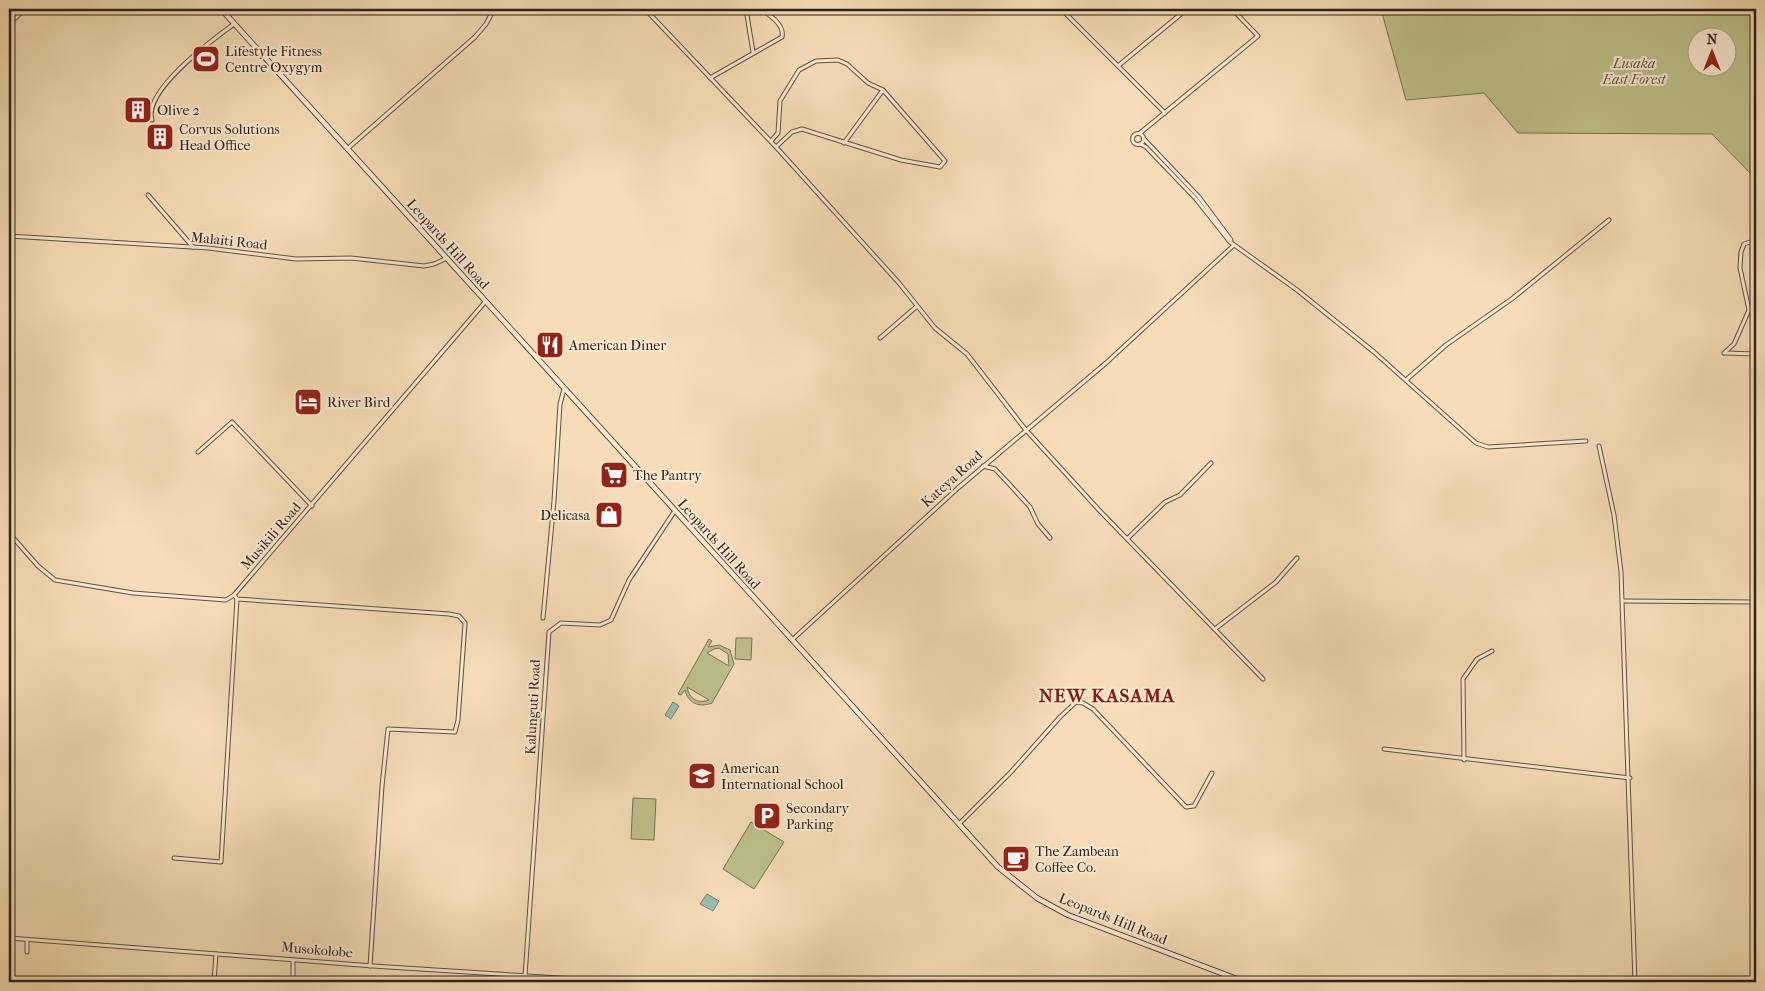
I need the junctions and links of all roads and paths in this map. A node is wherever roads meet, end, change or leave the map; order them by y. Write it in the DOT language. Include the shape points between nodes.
graph roads {
  1 [pos="25,9"];
  2 [pos="221,9"];
  3 [pos="494,9"];
  4 [pos="645,9"];
  5 [pos="746,9"];
  6 [pos="760,9"];
  7 [pos="1069,9"];
  8 [pos="1187,9"];
  9 [pos="1232,9"];
  10 [pos="9,24"];
  11 [pos="234,24"];
  12 [pos="753,53"];
  13 [pos="1118,66"];
  14 [pos="710,78"];
  15 [pos="883,90"];
  16 [pos="1164,113"];
  17 [pos="152,120"];
  18 [pos="1140,134"];
  19 [pos="1144,139"];
  20 [pos="771,141"];
  21 [pos="844,143"];
  22 [pos="1140,144"];
  23 [pos="776,147"];
  24 [pos="347,150"];
  25 [pos="148,195"];
  26 [pos="1609,220"];
  27 [pos="9,236"];
  28 [pos="1756,240"];
  29 [pos="1234,245"];
  30 [pos="193,247"];
  31 [pos="445,258"];
  32 [pos="485,302"];
  33 [pos="916,307"];
  34 [pos="880,338"];
  35 [pos="1756,354"];
  36 [pos="1406,380"];
  37 [pos="564,389"];
  38 [pos="1025,429"];
  39 [pos="1586,442"];
  40 [pos="1599,446"];
  41 [pos="198,452"];
  42 [pos="1211,463"];
  43 [pos="983,466"];
  44 [pos="312,506"];
  45 [pos="674,512"];
  46 [pos="9,534"];
  47 [pos="1050,538"];
  48 [pos="1128,538"];
  49 [pos="1297,558"];
  50 [pos="234,595"];
  51 [pos="237,599"];
  52 [pos="1623,601"];
  53 [pos="1756,602"];
  54 [pos="543,618"];
  55 [pos="1215,629"];
  56 [pos="791,640"];
  57 [pos="1492,651"];
  58 [pos="1263,679"];
  59 [pos="1384,749"];
  60 [pos="1464,760"];
  61 [pos="1212,773"];
  62 [pos="1630,778"];
  63 [pos="958,824"];
  64 [pos="174,858"];
  65 [pos="9,938"];
  66 [pos="27,940"];
  67 [pos="27,952"];
  68 [pos="216,954"];
  69 [pos="293,960"];
  70 [pos="370,966"];
  71 [pos="523,976"];
  72 [pos="214,982"];
  73 [pos="293,982"];
  74 [pos="521,982"];
  75 [pos="623,982"];
  76 [pos="1245,982"];
  77 [pos="1635,982"];
  1 -- 10 [label="street"];
  2 -- 11 [label="main road, Leopards Hill Road"];
  3 -- 24 [label="street" via="475,37"];
  4 -- 14 [label="street"];
  5 -- 12 [label="street"];
  6 -- 12 [label="street" via="779,24 783,35"];
  7 -- 13 [label="street" via="1065,13"];
  8 -- 13 [label="street"];
  9 -- 16 [label="street" via="1258,36"];
  11 -- 17 [label="street" via="179,69 152,105"];
  11 -- 24 [label="main road, Leopards Hill Road"];
  12 -- 14 [label="street"];
  13 -- 16 [label="street"];
  14 -- 20 [label="street"];
  15 -- 20 [label="street" via="868,83 842,62 809,62 799,70 781,97 778,132"];
  15 -- 21 [label="street"];
  15 -- 21 [label="street" via="932,144 945,164 940,167 901,160"];
  16 -- 18 [label="street"];
  18 -- 19 [label="street"];
  18 -- 22 [label="street" via="1133,139"];
  19 -- 22 [label="street"];
  19 -- 29 [label="street" via="1199,197"];
  20 -- 23 [label="street"];
  21 -- 23 [label="street" via="802,129 792,132"];
  22 -- 29 [label="street" via="1196,199"];
  23 -- 33 [label="street"];
  24 -- 31 [label="main road, Leopards Hill Road"];
  25 -- 30 [label="street"];
  26 -- 36 [label="street" via="1513,298 1446,345"];
  27 -- 30 [label="street, Malaiti Road"];
  28 -- 35 [label="street" via="1744,244 1740,260 1749,310 1734,344 1724,353"];
  29 -- 36 [label="street" via="1297,290"];
  29 -- 38 [label="street, Kateya Road" via="1133,339"];
  30 -- 31 [label="street, Malaiti Road" via="285,258 343,258 424,266"];
  31 -- 32 [label="main road, Leopards Hill Road"];
  32 -- 37 [label="main road, Leopards Hill Road"];
  32 -- 44 [label="street, Musikili Road"];
  33 -- 34 [label="street"];
  33 -- 38 [label="street" via="940,333 967,354"];
  36 -- 39 [label="street" via="1481,446"];
  37 -- 45 [label="main road, Leopards Hill Road"];
  37 -- 54 [label="street" via="560,404"];
  38 -- 43 [label="street, Kateya Road"];
  38 -- 48 [label="street"];
  40 -- 52 [label="street" via="1616,532"];
  41 -- 44 [label="street" via="232,422"];
  42 -- 48 [label="street" via="1180,495 1165,502"];
  43 -- 47 [label="street" via="995,469 1011,486 1030,507"];
  43 -- 56 [label="street, Kateya Road"];
  44 -- 50 [label="street, Musikili Road"];
  45 -- 56 [label="main road, Leopards Hill Road"];
  45 -- 71 [label="street, Kalunguti Road" via="629,580 611,620 600,625 561,623 549,632"];
  46 -- 50 [label="street" via="55,580 164,596 226,600"];
  48 -- 55 [label="street"];
  49 -- 55 [label="street" via="1271,586"];
  50 -- 51 [label="street"];
  51 -- 64 [label="street" via="220,862"];
  51 -- 70 [label="street" via="449,614 459,616 465,623 455,732 388,729"];
  52 -- 53 [label="street"];
  52 -- 62 [label="street"];
  55 -- 58 [label="street"];
  56 -- 63 [label="main road, Leopards Hill Road"];
  57 -- 60 [label="street" via="1478,659 1463,679"];
  59 -- 60 [label="street"];
  60 -- 62 [label="street"];
  61 -- 63 [label="street" via="1194,806 1186,807 1093,709 1076,702"];
  62 -- 77 [label="street"];
  63 -- 76 [label="main road, Leopards Hill Road" via="998,867 1053,908"];
  65 -- 66 [label="street, Musokolobe"];
  66 -- 67 [label="street"];
  66 -- 68 [label="street, Musokolobe"];
  68 -- 69 [label="street, Musokolobe"];
  68 -- 72 [label="street"];
  69 -- 70 [label="street, Musokolobe"];
  69 -- 73 [label="street"];
  70 -- 71 [label="street, Musokolobe"];
  71 -- 74 [label="street, Kalunguti Road"];
  71 -- 75 [label="street, Musokolobe"];
}
